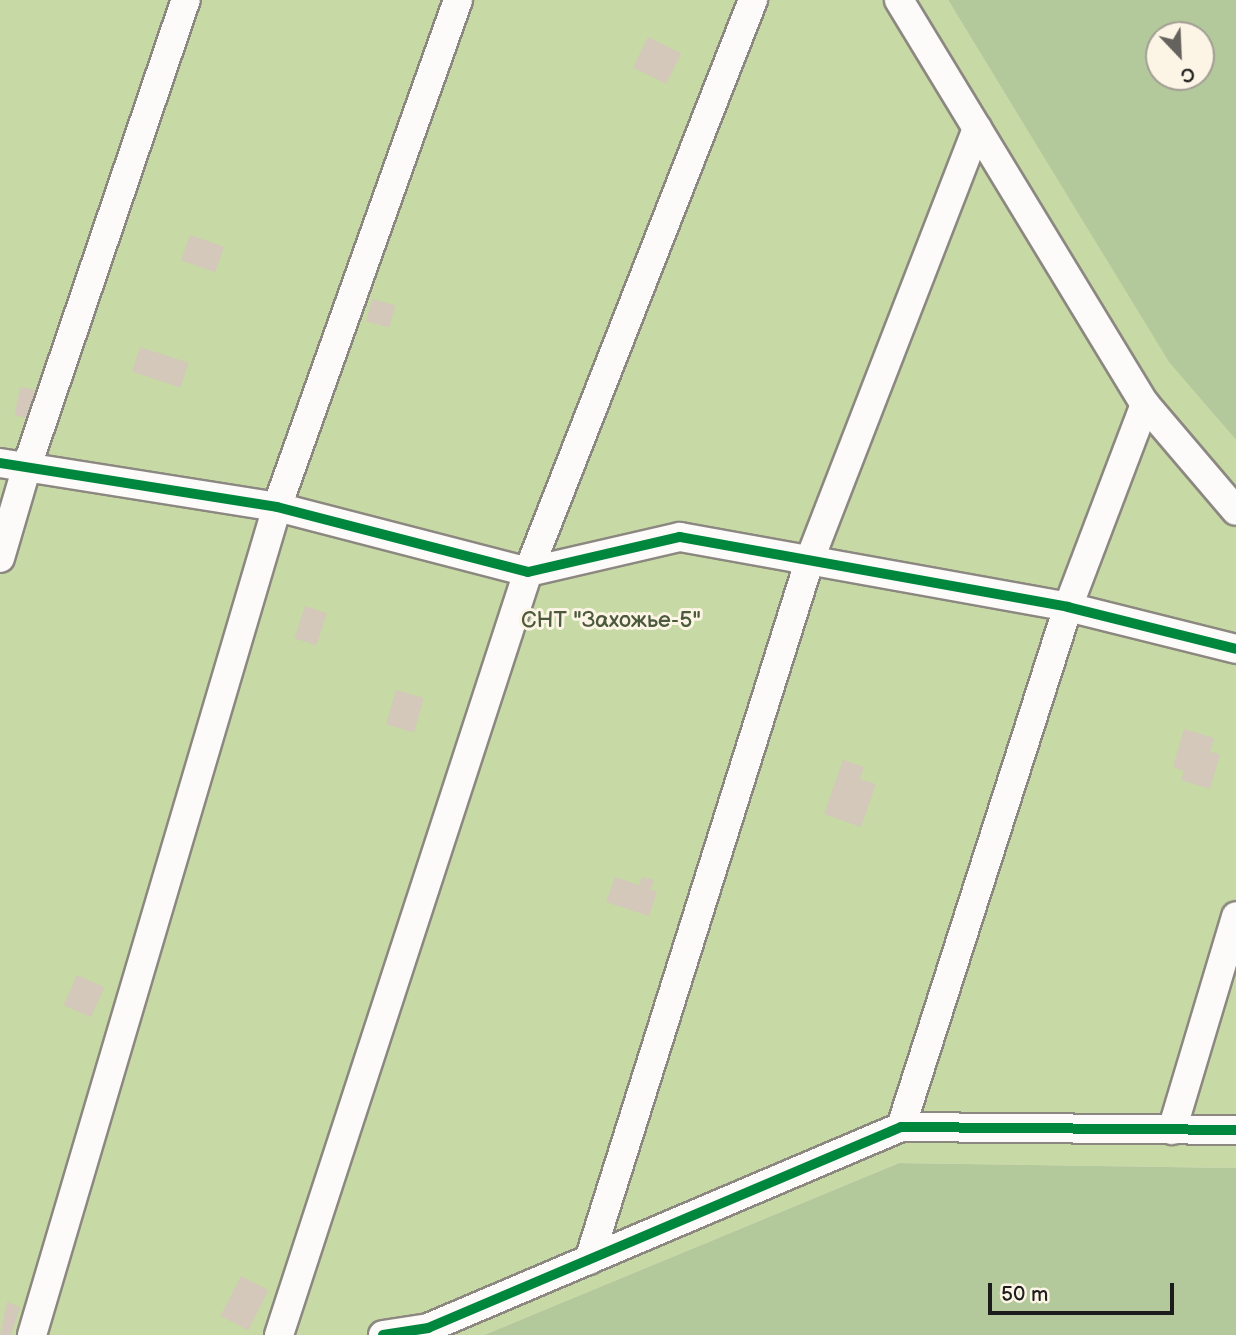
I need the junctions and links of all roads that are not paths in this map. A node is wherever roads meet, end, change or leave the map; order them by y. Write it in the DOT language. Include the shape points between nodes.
graph roads {
  1 [pos="186,0"];
  2 [pos="458,0"];
  3 [pos="754,0"];
  4 [pos="899,0"];
  5 [pos="977,128"];
  6 [pos="1145,404"];
  7 [pos="14,464"];
  8 [pos="277,507"];
  9 [pos="1236,511"];
  10 [pos="0,558"];
  11 [pos="810,559"];
  12 [pos="528,572"];
  13 [pos="1068,607"];
  14 [pos="1236,649"];
  15 [pos="1236,916"];
  16 [pos="901,1128"];
  17 [pos="1172,1130"];
  18 [pos="1236,1130"];
  19 [pos="589,1260"];
  20 [pos="32,1335"];
  21 [pos="279,1335"];
  22 [pos="383,1335"];
  1 -- 7 [label="street"];
  2 -- 8 [label="street"];
  3 -- 12 [label="street"];
  4 -- 5 [label="street"];
  5 -- 6 [label="street"];
  5 -- 11 [label="street"];
  6 -- 9 [label="street"];
  6 -- 13 [label="street"];
  7 -- 8 [label="street"];
  7 -- 10 [label="street"];
  8 -- 12 [label="street"];
  8 -- 20 [label="street"];
  11 -- 12 [label="street" via="680,537"];
  11 -- 13 [label="street"];
  11 -- 19 [label="street"];
  12 -- 21 [label="street"];
  13 -- 14 [label="street"];
  13 -- 16 [label="street"];
  15 -- 17 [label="street"];
  16 -- 17 [label="street"];
  16 -- 19 [label="street"];
  17 -- 18 [label="street"];
  19 -- 22 [label="street" via="428,1328"];
}
